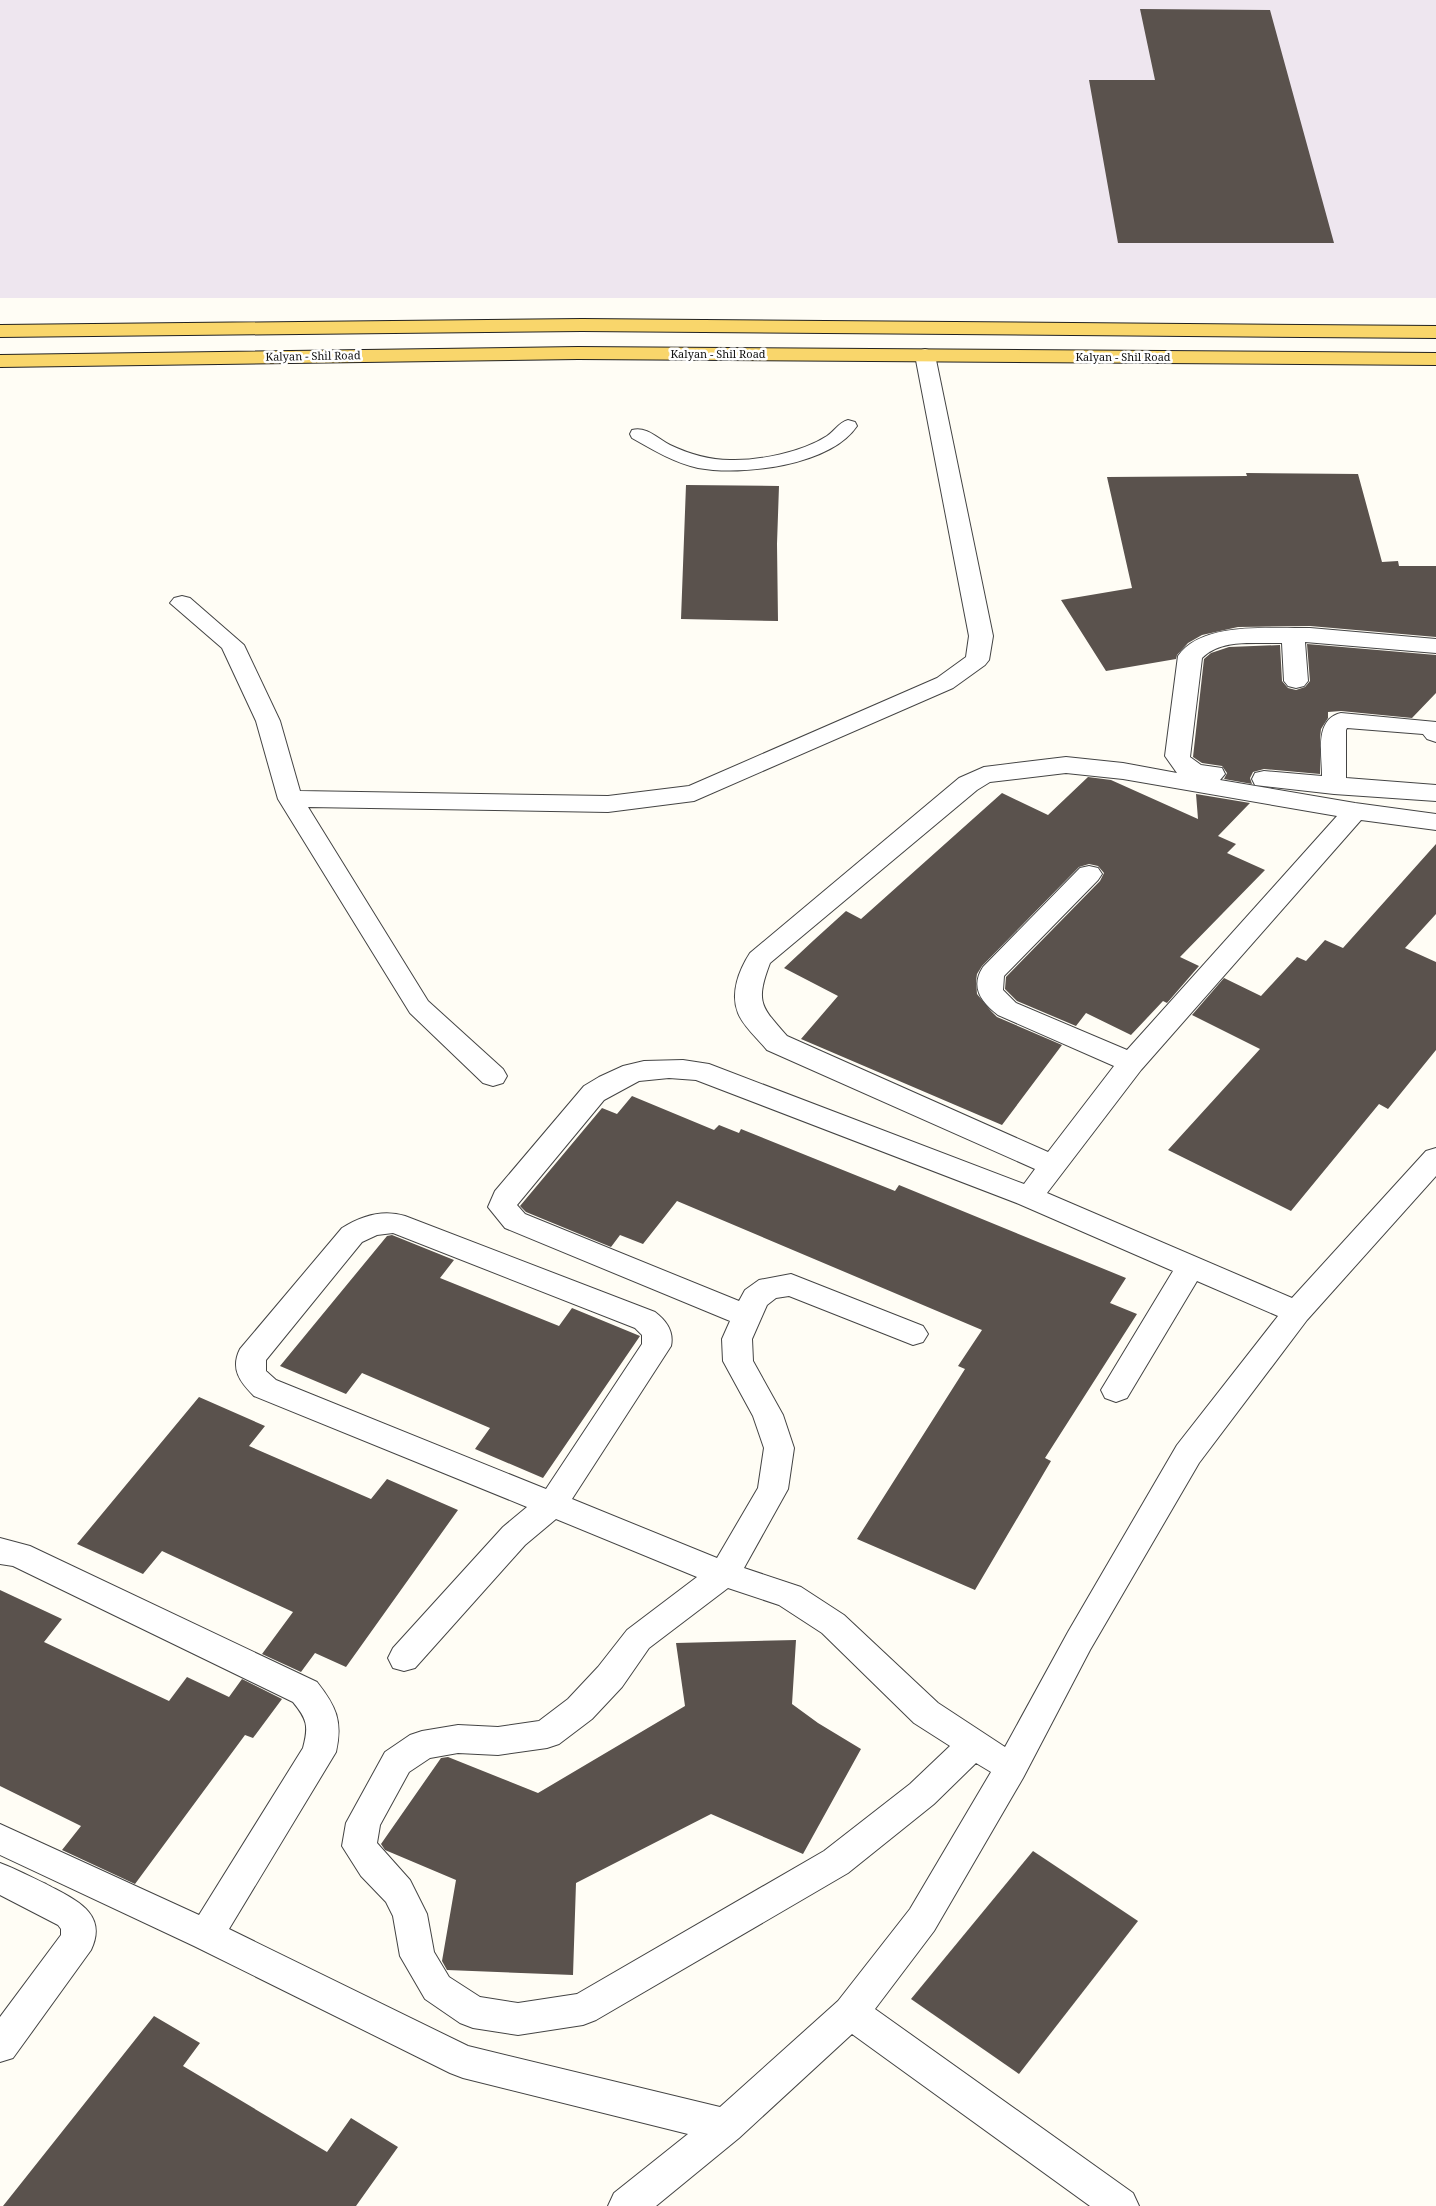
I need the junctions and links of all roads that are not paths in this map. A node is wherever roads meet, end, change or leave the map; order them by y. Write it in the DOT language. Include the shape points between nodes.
graph roads {
  1 [pos="0,331"];
  2 [pos="1436,332"];
  3 [pos="925,355"];
  4 [pos="1436,359"];
  5 [pos="0,361"];
  6 [pos="848,426"];
  7 [pos="639,434"];
  8 [pos="182,603"];
  9 [pos="1293,636"];
  10 [pos="1436,646"];
  11 [pos="1296,681"];
  12 [pos="1436,734"];
  13 [pos="1334,786"];
  14 [pos="1436,793"];
  15 [pos="290,799"];
  16 [pos="1354,811"];
  17 [pos="1436,822"];
  18 [pos="1089,874"];
  19 [pos="1131,1063"];
  20 [pos="493,1076"];
  21 [pos="1436,1158"];
  22 [pos="1053,1166"];
  23 [pos="1029,1197"];
  24 [pos="1191,1266"];
  25 [pos="1298,1312"];
  26 [pos="747,1316"];
  27 [pos="913,1334"];
  28 [pos="1116,1390"];
  29 [pos="552,1504"];
  30 [pos="0,1551"];
  31 [pos="724,1574"];
  32 [pos="404,1658"];
  33 [pos="974,1744"];
  34 [pos="1012,1768"];
  35 [pos="0,1839"];
  36 [pos="0,1878"];
  37 [pos="206,1935"];
  38 [pos="850,2012"];
  39 [pos="0,2046"];
  40 [pos="726,2126"];
  41 [pos="627,2206"];
  42 [pos="1120,2206"];
  1 -- 2 [label="main road" via="582,325"];
  3 -- 4 [label="main road, Kalyan - Shil Road"];
  3 -- 5 [label="main road, Kalyan - Shil Road" via="578,353"];
  3 -- 15 [label="street" via="981,636 977,660 945,683 694,793 608,804"];
  6 -- 7 [label="lane" via="834,440 803,453 766,463 730,466 698,462 664,449"];
  8 -- 15 [label="street" via="232,646 268,721"];
  9 -- 10 [label="street"];
  9 -- 11 [label="street"];
  9 -- 13 [label="street" via="1219,638 1199,647 1190,656 1177,756 1185,766 1200,773"];
  12 -- 13 [label="street" via="1430,728 1341,720 1334,729"];
  13 -- 14 [label="street"];
  15 -- 20 [label="street" via="419,1007"];
  16 -- 17 [label="street"];
  16 -- 19 [label="street"];
  16 -- 22 [label="street" via="1123,771 1066,765 984,775 968,784 759,959 748,986 751,1012 778,1043"];
  18 -- 19 [label="street" via="992,973 989,986 994,998 1007,1009"];
  19 -- 22 [label="street"];
  21 -- 25 [label="street"];
  22 -- 23 [label="street"];
  23 -- 24 [label="street"];
  23 -- 26 [label="street" via="699,1071 658,1067 613,1081 594,1093 505,1198 502,1207 515,1221"];
  24 -- 25 [label="street"];
  24 -- 28 [label="street"];
  25 -- 34 [label="street" via="1188,1454 1079,1640"];
  26 -- 27 [label="street" via="755,1298 769,1288 791,1285"];
  26 -- 31 [label="street" via="737,1339 738,1361 768,1415 779,1448 773,1489"];
  29 -- 29 [label="street" via="656,1346 659,1337 654,1327 645,1320 395,1222 381,1222 352,1235 251,1357 251,1375 265,1388"];
  29 -- 31 [label="street"];
  29 -- 32 [label="street" via="514,1536"];
  30 -- 37 [label="street" via="19,1555 305,1692 318,1708 325,1730 318,1752"];
  31 -- 33 [label="street" via="790,1596 833,1624 926,1713"];
  31 -- 33 [label="street" via="638,1639 610,1677 580,1709 547,1734 498,1741 458,1739 422,1745 397,1762 363,1823 359,1846 398,1891 410,1914 417,1956 437,1988 473,2012 518,2019 583,2009 836,1862 922,1794"];
  33 -- 34 [label="street"];
  34 -- 38 [label="street" via="922,1920"];
  35 -- 37 [label="street"];
  36 -- 39 [label="street" via="70,1914 78,1924 79,1939"];
  37 -- 40 [label="street" via="463,2061"];
  38 -- 40 [label="street"];
  38 -- 42 [label="street"];
  40 -- 41 [label="street"];
}
